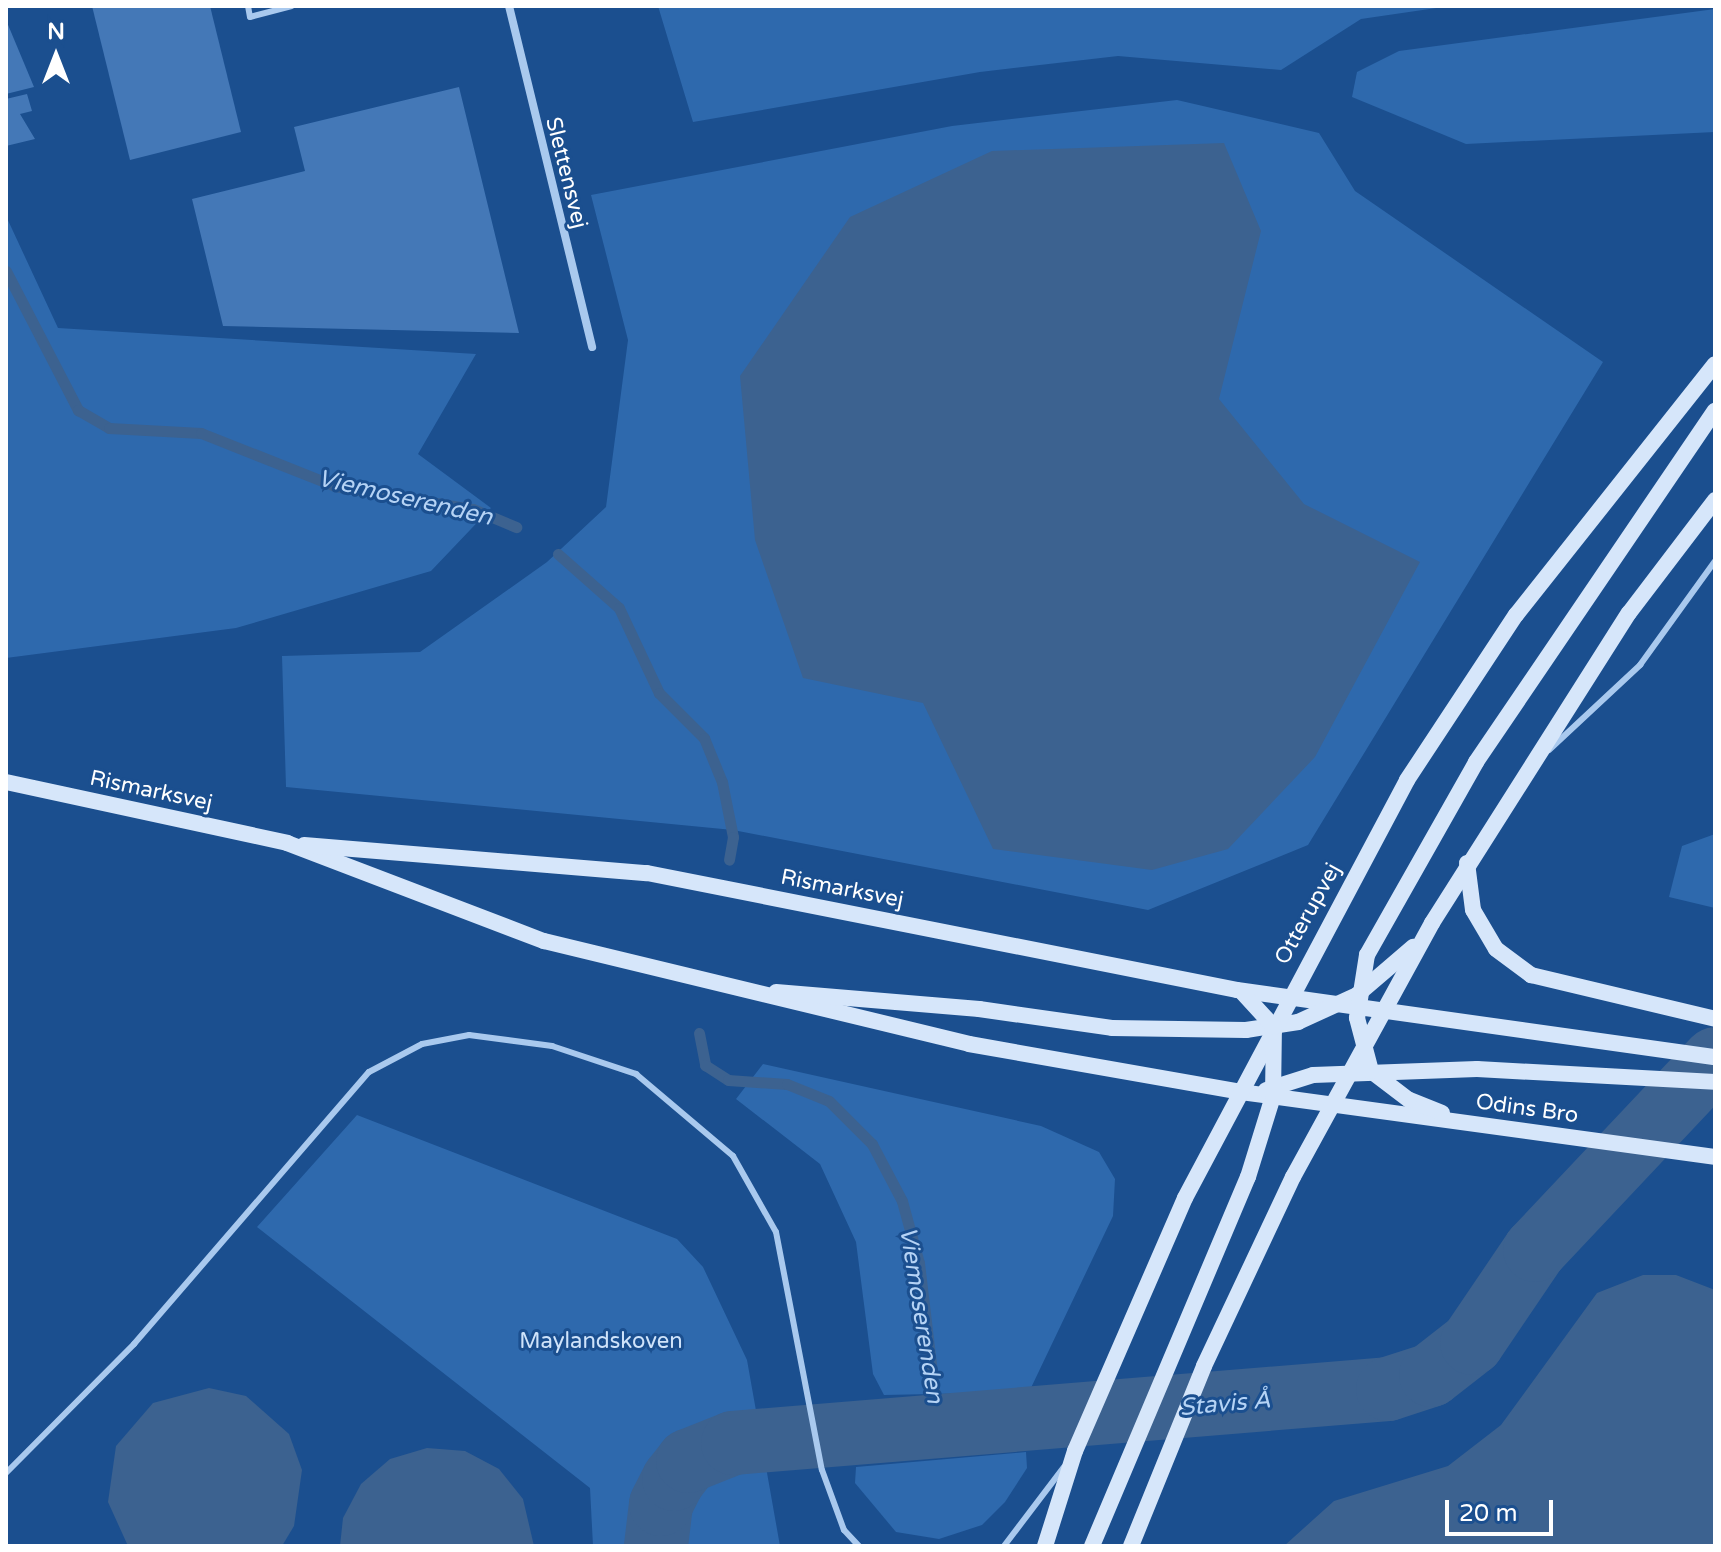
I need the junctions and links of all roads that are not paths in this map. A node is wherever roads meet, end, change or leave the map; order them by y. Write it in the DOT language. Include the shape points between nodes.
graph roads {
  1 [pos="248,6"];
  2 [pos="292,6"];
  3 [pos="509,6"];
  4 [pos="592,347"];
  5 [pos="1715,364"];
  6 [pos="1715,410"];
  7 [pos="1715,500"];
  8 [pos="1715,561"];
  9 [pos="1530,764"];
  10 [pos="6,782"];
  11 [pos="287,843"];
  12 [pos="1467,863"];
  13 [pos="1432,923"];
  14 [pos="714,987"];
  15 [pos="1237,990"];
  16 [pos="1288,997"];
  17 [pos="1357,1001"];
  18 [pos="1339,1004"];
  19 [pos="1385,1010"];
  20 [pos="1715,1019"];
  21 [pos="1274,1027"];
  22 [pos="1363,1050"];
  23 [pos="1715,1057"];
  24 [pos="1371,1071"];
  25 [pos="1351,1072"];
  26 [pos="1715,1082"];
  27 [pos="1262,1092"];
  28 [pos="1333,1105"];
  29 [pos="1514,1129"];
  30 [pos="1708,1156"];
  31 [pos="1075,1451"];
  32 [pos="6,1473"];
  33 [pos="859,1546"];
  34 [pos="1004,1546"];
  35 [pos="1045,1546"];
  36 [pos="1092,1546"];
  37 [pos="1131,1546"];
  1 -- 2 [label="lane" via="250,17"];
  3 -- 4 [label="street, Slettensvej"];
  5 -- 16 [label="main road, Otterupvej" via="1516,615 1407,780"];
  6 -- 17 [label="main road" via="1444,814 1379,929"];
  7 -- 9 [label="main road" via="1629,613"];
  8 -- 9 [label="lane" via="1640,665 1576,731"];
  9 -- 12 [label="main road"];
  10 -- 11 [label="main road, Rismarksvej"];
  11 -- 14 [label="main road, Rismarksvej" via="544,941"];
  11 -- 15 [label="main road, Rismarksvej" via="647,873"];
  12 -- 13 [label="main road"];
  12 -- 20 [label="main road" via="1473,910 1496,949 1531,975"];
  13 -- 17 [label="main road"];
  13 -- 19 [label="main road"];
  14 -- 21 [label="main road" via="979,1009 1112,1028"];
  14 -- 27 [label="main road, Rismarksvej" via="969,1044"];
  15 -- 16 [label="main road, Rismarksvej"];
  15 -- 21 [label="main road" via="1254,999"];
  16 -- 18 [label="main road, Rismarksvej"];
  16 -- 21 [label="main road, Otterupvej"];
  17 -- 18 [label="main road"];
  17 -- 19 [label="main road"];
  17 -- 22 [label="main road"];
  18 -- 21 [label="main road"];
  19 -- 22 [label="main road"];
  19 -- 23 [label="main road"];
  21 -- 27 [label="main road, Otterupvej"];
  21 -- 27 [label="main road"];
  22 -- 24 [label="main road"];
  22 -- 25 [label="main road"];
  24 -- 25 [label="main road"];
  24 -- 26 [label="main road" via="1524,1071"];
  24 -- 29 [label="main road" via="1430,1109"];
  25 -- 27 [label="main road"];
  25 -- 28 [label="main road"];
  27 -- 28 [label="main road, Rismarksvej"];
  27 -- 31 [label="main road, Otterupvej" via="1219,1134"];
  27 -- 36 [label="main road" via="1248,1177 1162,1370"];
  28 -- 29 [label="main road, Odins Bro"];
  28 -- 37 [label="main road" via="1204,1366"];
  29 -- 30 [label="main road, Odins Bro"];
  31 -- 34 [label="lane"];
  31 -- 35 [label="main road, Otterupvej"];
  32 -- 33 [label="lane" via="134,1344 369,1072 422,1044 469,1035 552,1046 636,1074 733,1156 776,1232 822,1470 844,1530"];
}
